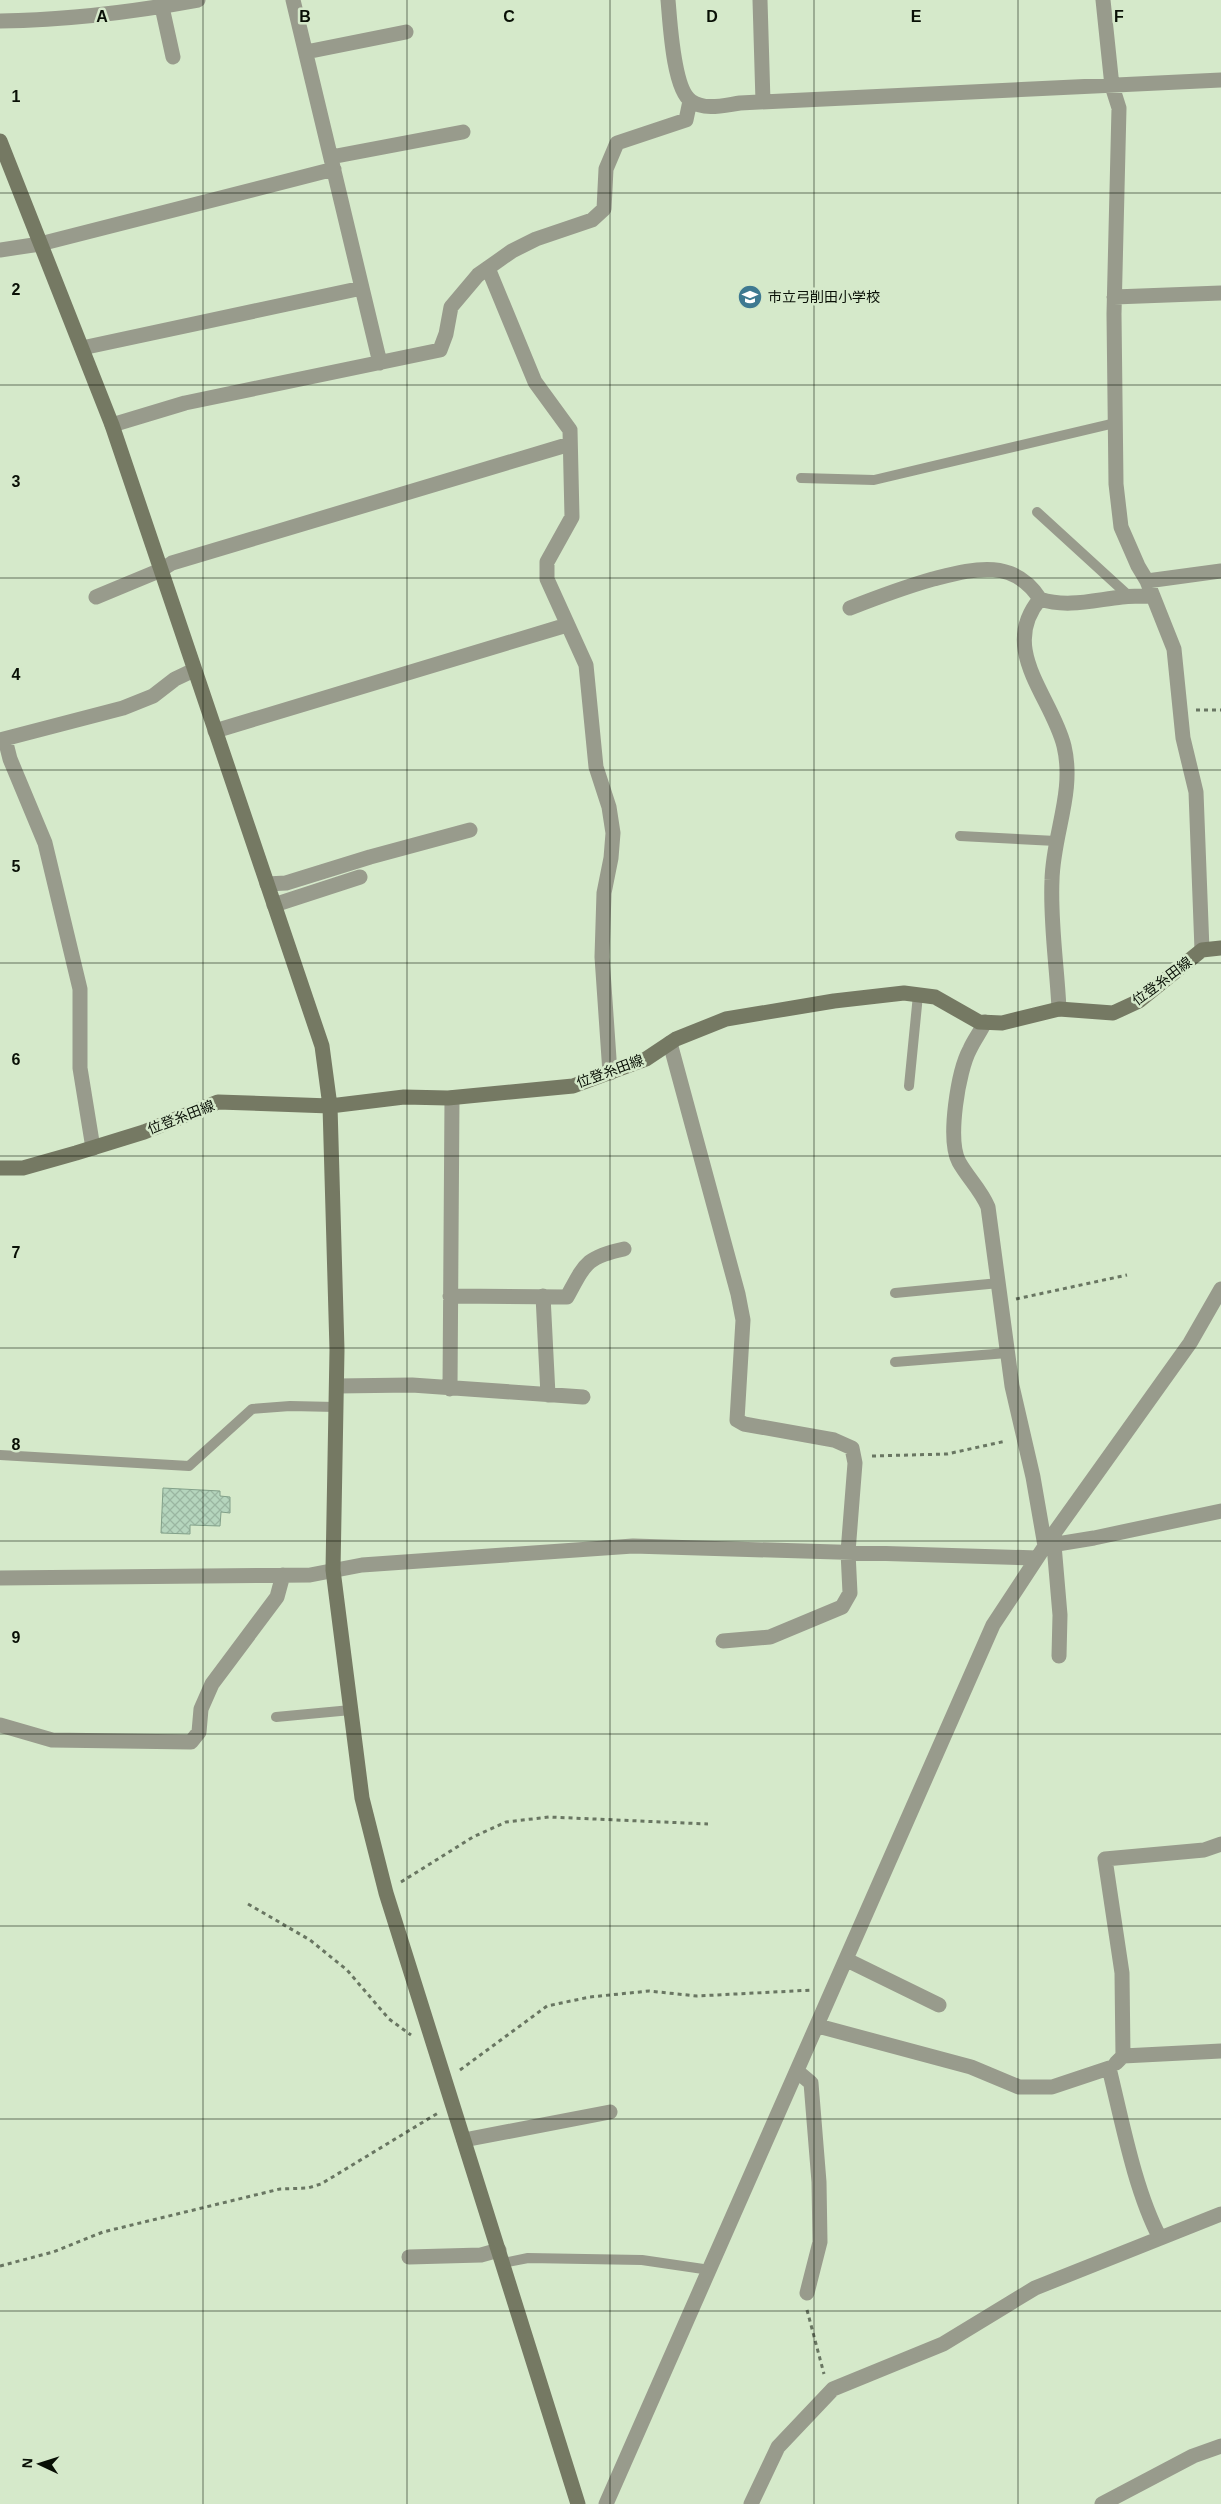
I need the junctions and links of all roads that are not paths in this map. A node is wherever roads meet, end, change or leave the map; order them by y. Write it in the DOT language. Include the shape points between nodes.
graph roads {
  1 [pos="198,0"];
  2 [pos="293,0"];
  3 [pos="668,0"];
  4 [pos="760,0"];
  5 [pos="1103,0"];
  6 [pos="155,5"];
  7 [pos="0,21"];
  8 [pos="406,32"];
  9 [pos="306,52"];
  10 [pos="173,57"];
  11 [pos="1221,80"];
  12 [pos="1112,86"];
  13 [pos="690,101"];
  14 [pos="763,102"];
  15 [pos="463,132"];
  16 [pos="0,141"];
  17 [pos="332,163"];
  18 [pos="40,244"];
  19 [pos="0,250"];
  20 [pos="488,268"];
  21 [pos="362,288"];
  22 [pos="1221,293"];
  23 [pos="1114,297"];
  24 [pos="82,348"];
  25 [pos="380,363"];
  26 [pos="1115,423"];
  27 [pos="112,425"];
  28 [pos="570,444"];
  29 [pos="802,478"];
  30 [pos="1037,512"];
  31 [pos="161,570"];
  32 [pos="1221,571"];
  33 [pos="1147,581"];
  34 [pos="1130,596"];
  35 [pos="1153,596"];
  36 [pos="96,597"];
  37 [pos="1040,599"];
  38 [pos="850,608"];
  39 [pos="567,625"];
  40 [pos="194,670"];
  41 [pos="215,731"];
  42 [pos="3,739"];
  43 [pos="470,830"];
  44 [pos="960,836"];
  45 [pos="1056,841"];
  46 [pos="360,877"];
  47 [pos="267,884"];
  48 [pos="274,905"];
  49 [pos="1221,948"];
  50 [pos="1202,950"];
  51 [pos="918,995"];
  52 [pos="1058,1008"];
  53 [pos="986,1022"];
  54 [pos="670,1043"];
  55 [pos="610,1073"];
  56 [pos="909,1086"];
  57 [pos="452,1098"];
  58 [pos="330,1106"];
  59 [pos="93,1148"];
  60 [pos="0,1168"];
  61 [pos="624,1249"];
  62 [pos="999,1283"];
  63 [pos="1221,1288"];
  64 [pos="895,1293"];
  65 [pos="450,1296"];
  66 [pos="543,1296"];
  67 [pos="1007,1353"];
  68 [pos="895,1362"];
  69 [pos="337,1386"];
  70 [pos="450,1389"];
  71 [pos="548,1395"];
  72 [pos="584,1397"];
  73 [pos="336,1407"];
  74 [pos="0,1455"];
  75 [pos="1221,1511"];
  76 [pos="1045,1550"];
  77 [pos="848,1552"];
  78 [pos="333,1570"];
  79 [pos="284,1575"];
  80 [pos="0,1578"];
  81 [pos="723,1641"];
  82 [pos="1059,1656"];
  83 [pos="351,1710"];
  84 [pos="276,1717"];
  85 [pos="0,1725"];
  86 [pos="1221,1844"];
  87 [pos="847,1960"];
  88 [pos="939,2005"];
  89 [pos="818,2026"];
  90 [pos="1221,2051"];
  91 [pos="1123,2056"];
  92 [pos="1109,2068"];
  93 [pos="798,2072"];
  94 [pos="610,2112"];
  95 [pos="464,2140"];
  96 [pos="1221,2214"];
  97 [pos="1160,2238"];
  98 [pos="501,2256"];
  99 [pos="409,2257"];
  100 [pos="710,2270"];
  101 [pos="807,2293"];
  102 [pos="1221,2446"];
  103 [pos="578,2504"];
  104 [pos="606,2504"];
  105 [pos="751,2504"];
  106 [pos="1102,2504"];
  1 -- 6 [label="street"];
  2 -- 9 [label="street"];
  3 -- 13 [label="street" via="680,85"];
  4 -- 14 [label="street"];
  5 -- 12 [label="street"];
  6 -- 7 [label="street" via="35,20"];
  6 -- 10 [label="street"];
  8 -- 9 [label="street"];
  9 -- 17 [label="street"];
  11 -- 12 [label="street"];
  12 -- 14 [label="street"];
  12 -- 23 [label="street" via="1119,108"];
  13 -- 14 [label="street" via="708,107"];
  13 -- 20 [label="street" via="686,120 617,143 606,168 604,209 592,220 536,239"];
  15 -- 17 [label="street"];
  16 -- 18 [label="street"];
  17 -- 18 [label="street"];
  17 -- 21 [label="street"];
  18 -- 19 [label="street"];
  18 -- 24 [label="street"];
  20 -- 25 [label="street" via="452,306 440,350"];
  20 -- 28 [label="street" via="536,382 570,430"];
  21 -- 24 [label="street"];
  21 -- 25 [label="street"];
  22 -- 23 [label="street"];
  23 -- 26 [label="street"];
  24 -- 27 [label="street"];
  25 -- 27 [label="street" via="185,403"];
  26 -- 29 [label="lane" via="874,480"];
  26 -- 33 [label="street" via="1116,484 1122,527"];
  27 -- 31 [label="street"];
  28 -- 31 [label="street" via="172,563"];
  28 -- 39 [label="street" via="572,517 547,562 547,579"];
  30 -- 34 [label="lane"];
  31 -- 36 [label="street"];
  31 -- 40 [label="street"];
  32 -- 33 [label="street"];
  33 -- 35 [label="street"];
  34 -- 35 [label="street"];
  34 -- 37 [label="street" via="1083,603 1051,603"];
  35 -- 50 [label="street" via="1174,649 1183,738 1196,792"];
  37 -- 38 [label="street" via="1032,586 1014,575 973,569 899,588"];
  37 -- 45 [label="street" via="1024,626 1024,648 1064,744 1069,770"];
  39 -- 41 [label="street"];
  39 -- 55 [label="street" via="586,665 596,767 612,833 604,892 602,957"];
  40 -- 41 [label="street"];
  40 -- 42 [label="street" via="175,679 153,696 123,708"];
  41 -- 47 [label="street"];
  42 -- 59 [label="street" via="45,843 80,989 80,1068"];
  43 -- 47 [label="street" via="286,883"];
  44 -- 45 [label="lane"];
  45 -- 52 [label="street" via="1052,880"];
  46 -- 48 [label="street"];
  47 -- 48 [label="street"];
  48 -- 58 [label="street" via="322,1046"];
  49 -- 50 [label="street, 位登糸田線"];
  50 -- 52 [label="street, 位登糸田線" via="1139,1001 1113,1013"];
  51 -- 53 [label="street, 位登糸田線" via="935,997 979,1022"];
  51 -- 54 [label="street, 位登糸田線" via="904,993 834,1001 726,1019"];
  51 -- 56 [label="lane"];
  52 -- 53 [label="street, 位登糸田線" via="1002,1023"];
  53 -- 62 [label="street" via="969,1050 955,1107 953,1143 959,1161 981,1191 988,1207"];
  54 -- 55 [label="street, 位登糸田線" via="646,1059"];
  54 -- 77 [label="street" via="743,1320 737,1420 744,1424 834,1440 852,1448 854,1494"];
  55 -- 57 [label="street, 位登糸田線" via="573,1086"];
  57 -- 58 [label="street, 位登糸田線" via="404,1097"];
  57 -- 65 [label="street"];
  58 -- 59 [label="street, 位登糸田線" via="218,1102 144,1132"];
  58 -- 69 [label="street"];
  59 -- 60 [label="street, 位登糸田線" via="23,1168"];
  61 -- 66 [label="street" via="601,1254 586,1263 567,1297"];
  62 -- 64 [label="lane"];
  62 -- 67 [label="street"];
  63 -- 76 [label="street" via="1190,1343"];
  65 -- 66 [label="street"];
  65 -- 70 [label="street"];
  66 -- 71 [label="street"];
  67 -- 68 [label="lane"];
  67 -- 76 [label="street"];
  69 -- 70 [label="street" via="412,1385"];
  69 -- 73 [label="street"];
  70 -- 71 [label="street"];
  71 -- 72 [label="street"];
  73 -- 74 [label="lane" via="252,1409 189,1466"];
  73 -- 78 [label="street"];
  75 -- 76 [label="street"];
  76 -- 77 [label="street"];
  76 -- 82 [label="street" via="1060,1615"];
  76 -- 87 [label="street" via="993,1626"];
  77 -- 78 [label="street" via="633,1546 362,1565"];
  77 -- 81 [label="street" via="850,1593 842,1606 770,1637"];
  78 -- 79 [label="street" via="310,1575"];
  78 -- 83 [label="street"];
  79 -- 80 [label="street"];
  79 -- 85 [label="street" via="277,1597 212,1684 201,1708 199,1732 191,1742 52,1740"];
  83 -- 84 [label="lane"];
  83 -- 95 [label="street" via="362,1798 386,1893"];
  86 -- 91 [label="street" via="1204,1850 1105,1858 1122,1973"];
  87 -- 88 [label="street"];
  87 -- 89 [label="street"];
  89 -- 92 [label="street" via="971,2067 1019,2087 1052,2087"];
  89 -- 93 [label="street"];
  90 -- 91 [label="street"];
  91 -- 92 [label="street"];
  92 -- 97 [label="street" via="1151,2221"];
  93 -- 100 [label="street"];
  93 -- 101 [label="street" via="811,2083 819,2182 820,2242"];
  94 -- 95 [label="street"];
  95 -- 98 [label="street"];
  96 -- 97 [label="street"];
  97 -- 105 [label="street" via="1035,2288 943,2344 833,2389 778,2447"];
  98 -- 99 [label="street"];
  98 -- 100 [label="lane" via="642,2260"];
  98 -- 103 [label="street"];
  100 -- 104 [label="street"];
  102 -- 106 [label="street" via="1193,2456"];
}
